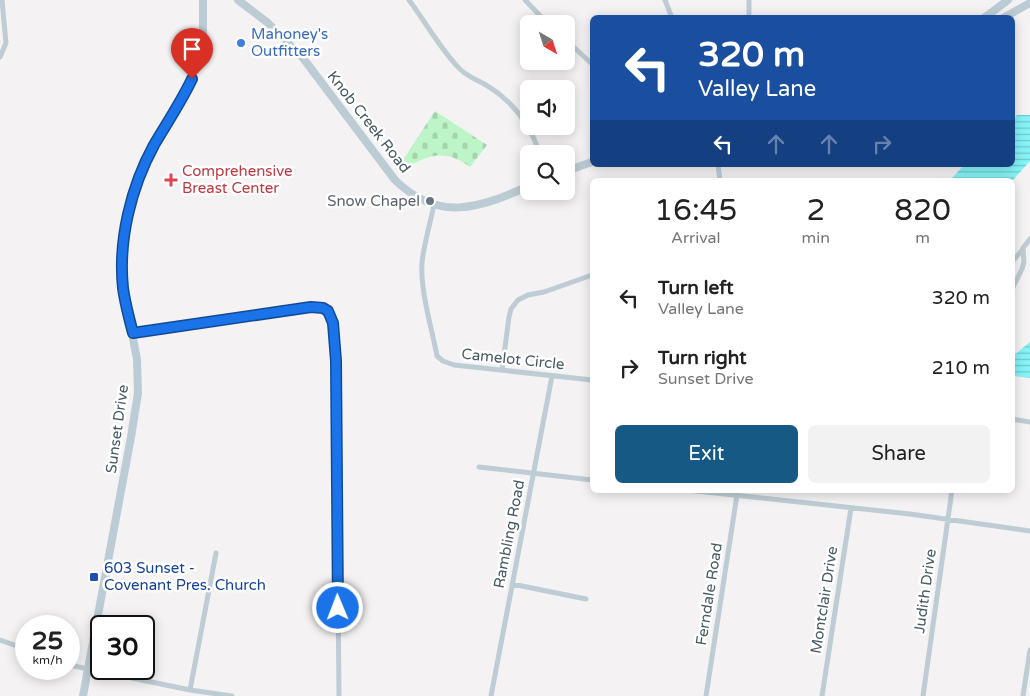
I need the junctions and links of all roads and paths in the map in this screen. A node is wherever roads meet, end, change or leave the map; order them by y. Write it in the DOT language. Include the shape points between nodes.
graph roads {
  1 [pos="2,0"];
  2 [pos="203,0"];
  3 [pos="238,0"];
  4 [pos="409,0"];
  5 [pos="525,0"];
  6 [pos="665,0"];
  7 [pos="749,0"];
  8 [pos="1008,0"];
  9 [pos="1026,0"];
  10 [pos="1030,3"];
  11 [pos="1017,9"];
  12 [pos="539,15"];
  13 [pos="671,15"];
  14 [pos="749,15"];
  15 [pos="988,15"];
  16 [pos="1008,15"];
  17 [pos="575,48"];
  18 [pos="0,57"];
  19 [pos="590,62"];
  20 [pos="536,145"];
  21 [pos="590,163"];
  22 [pos="575,168"];
  23 [pos="520,190"];
  24 [pos="434,205"];
  25 [pos="1030,239"];
  26 [pos="1023,248"];
  27 [pos="1015,258"];
  28 [pos="590,277"];
  29 [pos="1015,283"];
  30 [pos="133,333"];
  31 [pos="502,370"];
  32 [pos="552,376"];
  33 [pos="590,380"];
  34 [pos="1015,420"];
  35 [pos="1030,422"];
  36 [pos="479,467"];
  37 [pos="533,474"];
  38 [pos="590,480"];
  39 [pos="717,493"];
  40 [pos="952,493"];
  41 [pos="737,495"];
  42 [pos="851,508"];
  43 [pos="948,520"];
  44 [pos="1030,531"];
  45 [pos="216,553"];
  46 [pos="512,584"];
  47 [pos="586,599"];
  48 [pos="0,640"];
  49 [pos="15,645"];
  50 [pos="1030,650"];
  51 [pos="80,668"];
  52 [pos="88,670"];
  53 [pos="190,690"];
  54 [pos="83,696"];
  55 [pos="232,696"];
  56 [pos="339,696"];
  57 [pos="491,696"];
  58 [pos="706,696"];
  59 [pos="822,696"];
  60 [pos="922,696"];
  61 [pos="1023,696"];
  1 -- 18 [label="street" via="6,43"];
  2 -- 30 [label="main road, Sunset Drive" via="202,43 192,79 139,176 127,223 123,288"];
  3 -- 24 [label="main road, Knob Creek Road" via="268,23 303,58 395,180 412,194"];
  4 -- 20 [label="street" via="457,66 500,94 518,111"];
  5 -- 12 [label="street"];
  6 -- 13 [label="street"];
  7 -- 14 [label="street"];
  8 -- 15 [label="main road"];
  9 -- 11 [label="main road"];
  10 -- 11 [label="main road"];
  11 -- 16 [label="main road"];
  17 -- 19 [label="street"];
  21 -- 22 [label="main road"];
  23 -- 24 [label="main road, Knob Creek Road" via="475,207"];
  24 -- 31 [label="street, Camelot Circle" via="422,265 437,356 454,366"];
  25 -- 26 [label="street"];
  26 -- 27 [label="street"];
  26 -- 29 [label="street" via="1024,262"];
  28 -- 31 [label="street" via="518,300 509,317"];
  30 -- 52 [label="main road, Sunset Drive" via="137,407"];
  30 -- 56 [label="street" via="311,307 328,311 333,323 336,361"];
  31 -- 32 [label="street, Camelot Circle"];
  32 -- 33 [label="street, Camelot Circle"];
  32 -- 37 [label="street, Rambling Road"];
  34 -- 35 [label="street"];
  36 -- 37 [label="street"];
  37 -- 38 [label="street"];
  37 -- 46 [label="street, Rambling Road"];
  39 -- 41 [label="street"];
  40 -- 43 [label="street, Judith Drive"];
  41 -- 42 [label="street"];
  41 -- 58 [label="street, Ferndale Road"];
  42 -- 43 [label="street"];
  42 -- 59 [label="street, Montclair Drive"];
  43 -- 44 [label="street"];
  43 -- 60 [label="street, Judith Drive"];
  45 -- 53 [label="street"];
  46 -- 47 [label="street"];
  46 -- 57 [label="street, Rambling Road"];
  48 -- 49 [label="street"];
  50 -- 61 [label="street"];
  51 -- 52 [label="street"];
  52 -- 53 [label="street"];
  52 -- 54 [label="main road, Sunset Drive"];
  53 -- 55 [label="street"];
}
